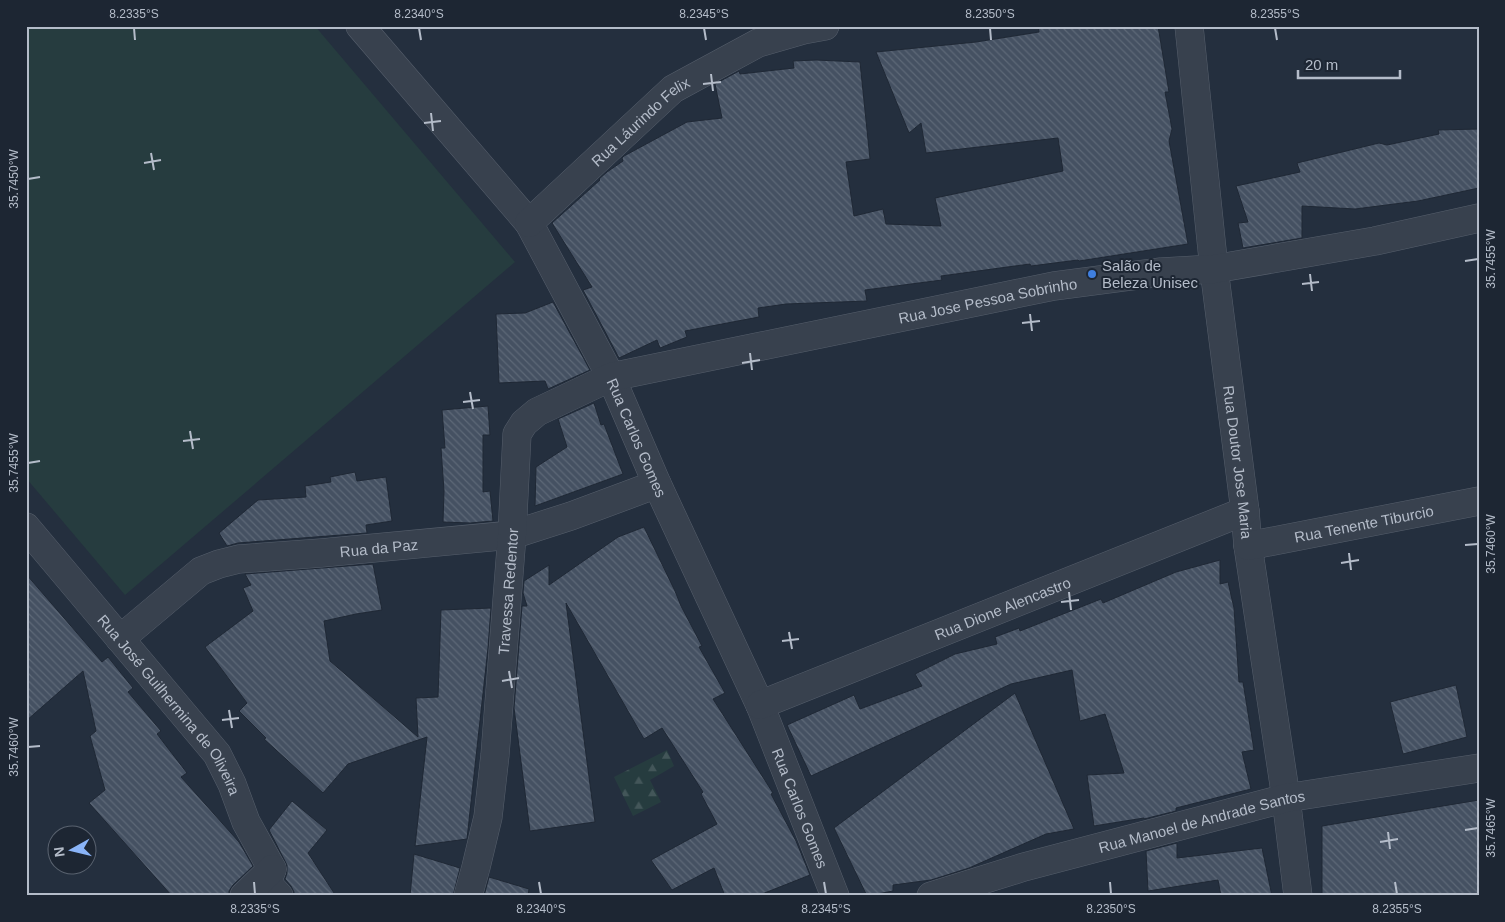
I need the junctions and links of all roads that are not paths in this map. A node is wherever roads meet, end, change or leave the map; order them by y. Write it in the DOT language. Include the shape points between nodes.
graph roads {
  1 [pos="360,26"];
  2 [pos="825,26"];
  3 [pos="1189,26"];
  4 [pos="1479,218"];
  5 [pos="529,223"];
  6 [pos="1214,269"];
  7 [pos="611,377"];
  8 [pos="516,434"];
  9 [pos="656,484"];
  10 [pos="1479,501"];
  11 [pos="1245,512"];
  12 [pos="26,527"];
  13 [pos="512,535"];
  14 [pos="1248,546"];
  15 [pos="120,639"];
  16 [pos="760,705"];
  17 [pos="1479,768"];
  18 [pos="1286,798"];
  19 [pos="272,869"];
  20 [pos="244,896"];
  21 [pos="279,896"];
  22 [pos="468,896"];
  23 [pos="835,896"];
  24 [pos="931,896"];
  25 [pos="1298,896"];
  1 -- 5 [label="street, Rua Carlos Gomes"];
  2 -- 5 [label="street, Rua Láurindo Felix" via="758,43 673,89"];
  3 -- 6 [label="street, Rua Doutor Jose Maria"];
  4 -- 6 [label="street, Rua Jose Pessoa Sobrinho" via="1375,242"];
  5 -- 7 [label="street, Rua Carlos Gomes"];
  6 -- 7 [label="street, Rua Jose Pessoa Sobrinho" via="1161,272 1054,286"];
  6 -- 11 [label="street, Rua Doutor Jose Maria"];
  7 -- 8 [label="street, Rua Jose Pessoa Sobrinho" via="537,412"];
  7 -- 9 [label="street, Rua Carlos Gomes"];
  8 -- 13 [label="street, Travessa Redentor"];
  9 -- 13 [label="street, Rua da Paz"];
  9 -- 16 [label="street, Rua Carlos Gomes"];
  10 -- 14 [label="street, Rua Tenente Tiburcio"];
  11 -- 14 [label="street, Rua Doutor Jose Maria"];
  11 -- 16 [label="street, Rua Dione Alencastro"];
  12 -- 15 [label="street, Rua José Guilhermina de Oliveira"];
  13 -- 15 [label="street, Rua da Paz" via="239,558 201,571"];
  13 -- 22 [label="street, Travessa Redentor" via="488,817"];
  14 -- 18 [label="street, Rua Doutor Jose Maria"];
  15 -- 19 [label="street, Rua José Guilhermina de Oliveira" via="217,754 246,822"];
  16 -- 23 [label="street, Rua Carlos Gomes"];
  17 -- 18 [label="street, Rua Manoel de Andrade Santos"];
  18 -- 24 [label="street, Rua Manoel de Andrade Santos" via="1024,867"];
  18 -- 25 [label="street, Rua Doutor Jose Maria"];
  19 -- 20 [label="street"];
  19 -- 21 [label="street, Rua José Guilhermina de Oliveira" via="267,883"];
}
